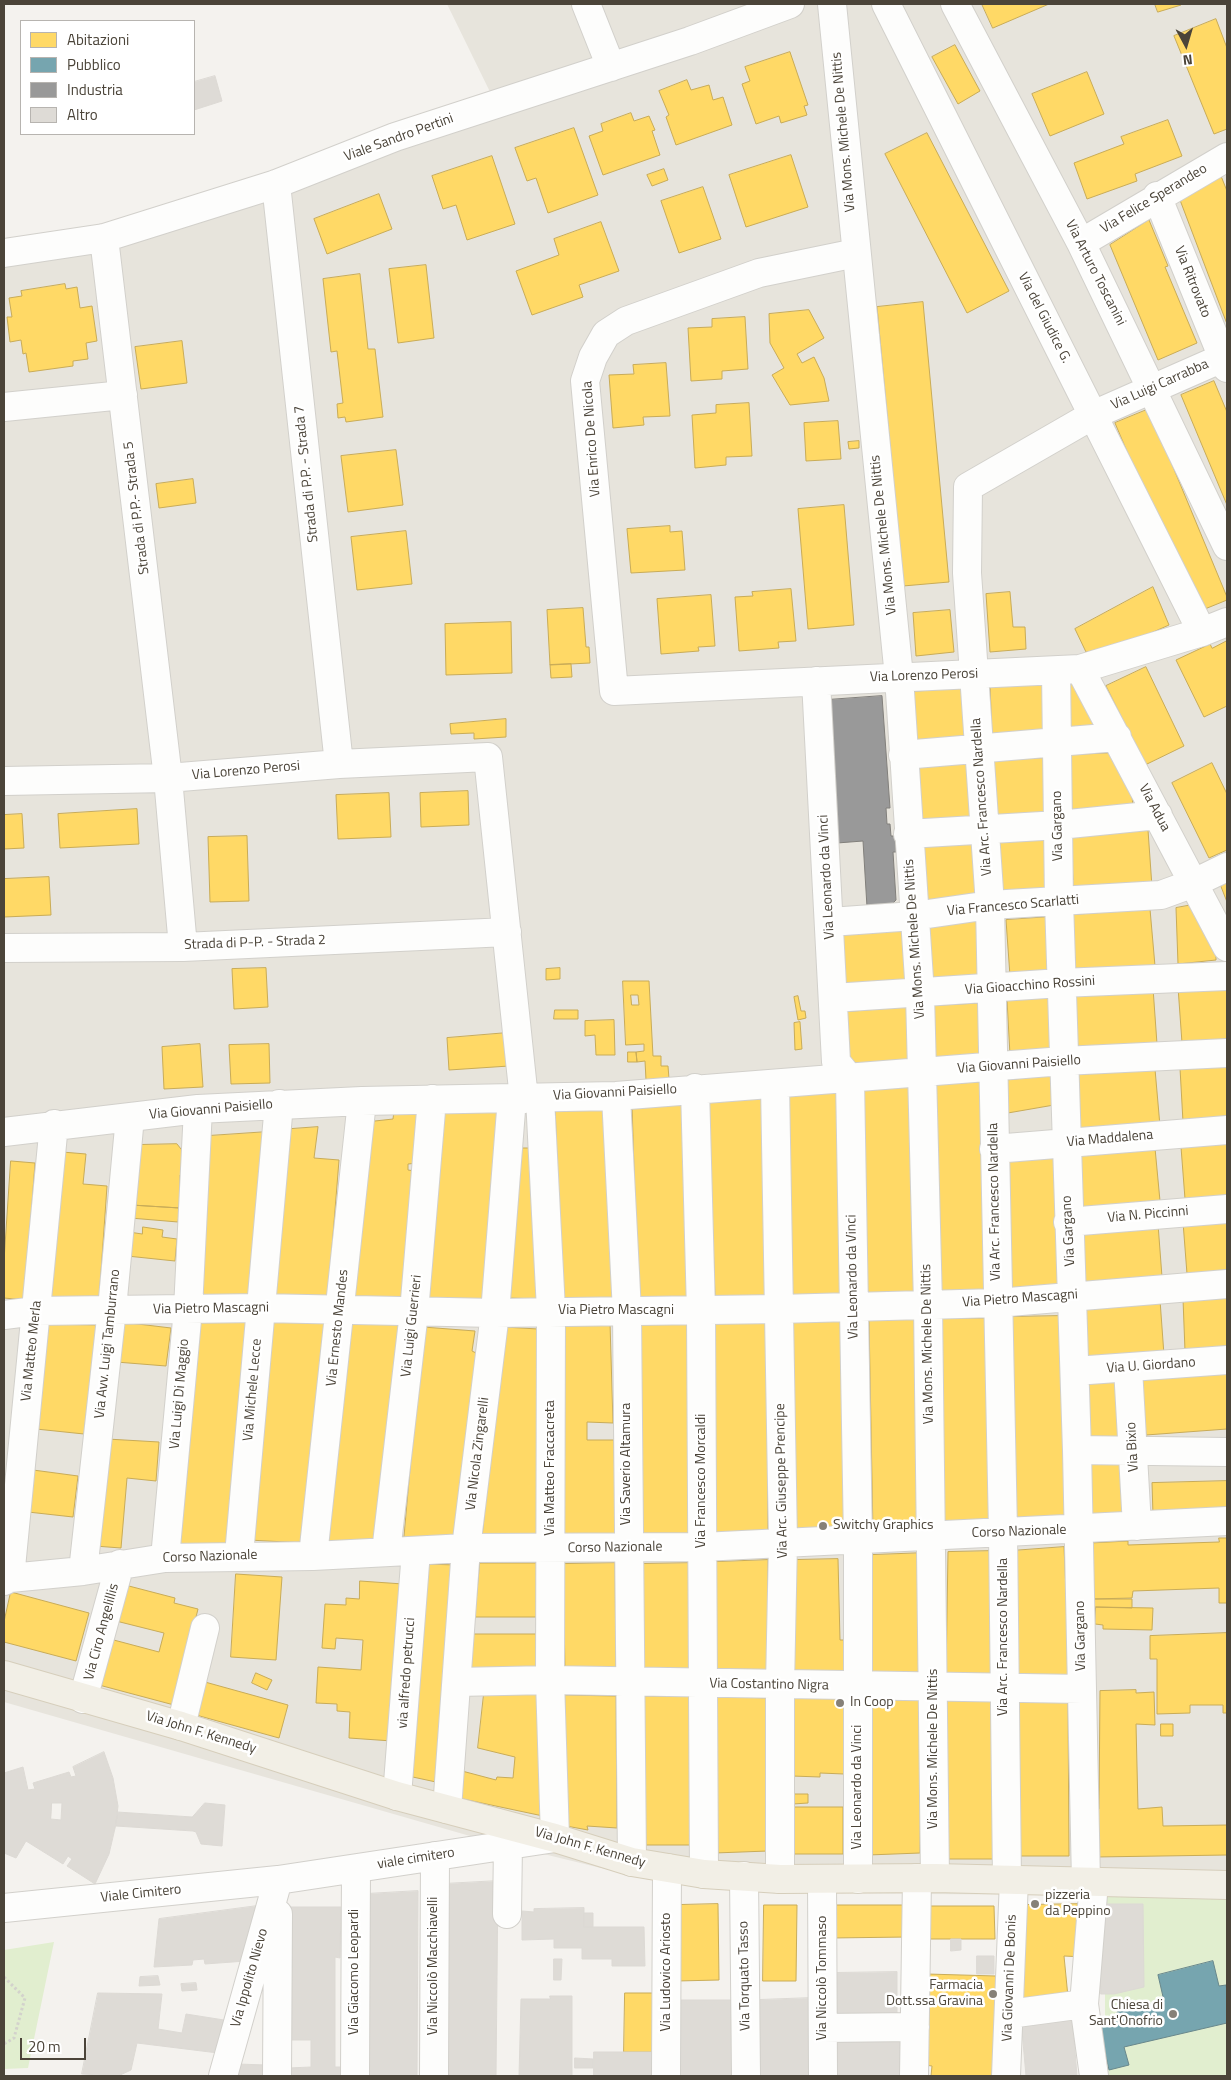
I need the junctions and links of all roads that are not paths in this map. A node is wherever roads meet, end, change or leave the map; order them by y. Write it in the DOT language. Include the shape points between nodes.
graph roads {
  1 [pos="586,4"];
  2 [pos="790,4"];
  3 [pos="832,4"];
  4 [pos="886,4"];
  5 [pos="955,4"];
  6 [pos="611,67"];
  7 [pos="1227,157"];
  8 [pos="276,184"];
  9 [pos="1157,196"];
  10 [pos="104,238"];
  11 [pos="1081,243"];
  12 [pos="4,253"];
  13 [pos="856,253"];
  14 [pos="1226,361"];
  15 [pos="1152,389"];
  16 [pos="124,395"];
  17 [pos="4,407"];
  18 [pos="1093,415"];
  19 [pos="1227,546"];
  20 [pos="1227,622"];
  21 [pos="1202,632"];
  22 [pos="1068,670"];
  23 [pos="973,674"];
  24 [pos="898,677"];
  25 [pos="816,681"];
  26 [pos="614,691"];
  27 [pos="1117,737"];
  28 [pos="1056,743"];
  29 [pos="978,749"];
  30 [pos="903,755"];
  31 [pos="339,764"];
  32 [pos="168,778"];
  33 [pos="4,781"];
  34 [pos="1158,815"];
  35 [pos="1059,826"];
  36 [pos="984,828"];
  37 [pos="908,834"];
  38 [pos="1227,867"];
  39 [pos="1194,883"];
  40 [pos="1059,901"];
  41 [pos="990,905"];
  42 [pos="914,916"];
  43 [pos="830,922"];
  44 [pos="507,932"];
  45 [pos="183,947"];
  46 [pos="1227,947"];
  47 [pos="4,948"];
  48 [pos="1227,976"];
  49 [pos="1061,983"];
  50 [pos="992,987"];
  51 [pos="920,994"];
  52 [pos="833,998"];
  53 [pos="1227,1053"];
  54 [pos="1064,1061"];
  55 [pos="994,1067"];
  56 [pos="923,1072"];
  57 [pos="850,1078"];
  58 [pos="775,1084"];
  59 [pos="695,1088"];
  60 [pos="616,1096"];
  61 [pos="525,1098"];
  62 [pos="432,1099"];
  63 [pos="362,1101"];
  64 [pos="279,1104"];
  65 [pos="198,1109"];
  66 [pos="130,1117"];
  67 [pos="54,1124"];
  68 [pos="1227,1130"];
  69 [pos="4,1132"];
  70 [pos="1066,1142"];
  71 [pos="994,1149"];
  72 [pos="1227,1208"];
  73 [pos="1068,1222"];
  74 [pos="1227,1284"];
  75 [pos="1072,1296"];
  76 [pos="997,1303"];
  77 [pos="928,1304"];
  78 [pos="853,1307"];
  79 [pos="260,1308"];
  80 [pos="112,1309"];
  81 [pos="340,1309"];
  82 [pos="779,1309"];
  83 [pos="188,1310"];
  84 [pos="551,1310"];
  85 [pos="36,1311"];
  86 [pos="701,1311"];
  87 [pos="414,1312"];
  88 [pos="485,1312"];
  89 [pos="626,1312"];
  90 [pos="4,1314"];
  91 [pos="1227,1360"];
  92 [pos="1128,1368"];
  93 [pos="1075,1371"];
  94 [pos="1077,1450"];
  95 [pos="1134,1451"];
  96 [pos="1227,1452"];
  97 [pos="1227,1521"];
  98 [pos="1137,1526"];
  99 [pos="1079,1530"];
  100 [pos="1003,1531"];
  101 [pos="931,1536"];
  102 [pos="858,1540"];
  103 [pos="783,1542"];
  104 [pos="627,1547"];
  105 [pos="702,1547"];
  106 [pos="466,1548"];
  107 [pos="550,1549"];
  108 [pos="416,1551"];
  109 [pos="386,1552"];
  110 [pos="239,1555"];
  111 [pos="313,1556"];
  112 [pos="164,1558"];
  113 [pos="120,1564"];
  114 [pos="83,1570"];
  115 [pos="7,1579"];
  116 [pos="205,1628"];
  117 [pos="4,1676"];
  118 [pos="550,1680"];
  119 [pos="457,1682"];
  120 [pos="629,1682"];
  121 [pos="704,1684"];
  122 [pos="780,1686"];
  123 [pos="858,1686"];
  124 [pos="934,1686"];
  125 [pos="1003,1689"];
  126 [pos="1082,1689"];
  127 [pos="83,1699"];
  128 [pos="181,1726"];
  129 [pos="397,1796"];
  130 [pos="447,1809"];
  131 [pos="555,1838"];
  132 [pos="508,1845"];
  133 [pos="435,1856"];
  134 [pos="632,1862"];
  135 [pos="356,1868"];
  136 [pos="667,1868"];
  137 [pos="704,1874"];
  138 [pos="744,1876"];
  139 [pos="926,1878"];
  140 [pos="780,1879"];
  141 [pos="822,1879"];
  142 [pos="858,1879"];
  143 [pos="278,1880"];
  144 [pos="1010,1880"];
  145 [pos="1090,1882"];
  146 [pos="1227,1885"];
  147 [pos="4,1908"];
  148 [pos="507,1914"];
  149 [pos="1084,2004"];
  150 [pos="1009,2014"];
  151 [pos="915,2026"];
  152 [pos="823,2028"];
  153 [pos="223,2076"];
  154 [pos="277,2076"];
  155 [pos="355,2076"];
  156 [pos="434,2076"];
  157 [pos="666,2076"];
  158 [pos="746,2076"];
  159 [pos="823,2076"];
  160 [pos="914,2076"];
  161 [pos="1006,2076"];
  162 [pos="1094,2076"];
  1 -- 6 [label="street"];
  2 -- 6 [label="street, Viale Sandro Pertini"];
  3 -- 13 [label="street, Via Mons. Michele De Nittis"];
  4 -- 18 [label="street, Via del Giudice G."];
  5 -- 11 [label="street, Via Arturo Toscanini"];
  6 -- 8 [label="street, Viale Sandro Pertini" via="396,138"];
  7 -- 9 [label="street, Via Felice Sperandeo"];
  8 -- 10 [label="street, Viale Sandro Pertini"];
  8 -- 31 [label="street, Strada di P.P. - Strada 7"];
  9 -- 11 [label="street, Via Felice Sperandeo"];
  9 -- 14 [label="street, Via Ritrovato"];
  10 -- 12 [label="street, Viale Sandro Pertini"];
  10 -- 16 [label="street, Strada di P.P.- Strada 5"];
  11 -- 15 [label="street, Via Arturo Toscanini"];
  13 -- 24 [label="street, Via Mons. Michele De Nittis"];
  13 -- 26 [label="street, Via Enrico De Nicola" via="759,273 626,321 606,334 593,357 585,381"];
  14 -- 15 [label="street, Via Luigi Carrabba"];
  15 -- 18 [label="street, Via Luigi Carrabba"];
  15 -- 19 [label="street, Via Arturo Toscanini"];
  16 -- 17 [label="street"];
  16 -- 32 [label="street, Strada di P.P.- Strada 5"];
  18 -- 21 [label="street, Via del Giudice G."];
  18 -- 23 [label="street, Via Luigi Carrabba" via="968,487 967,573"];
  20 -- 21 [label="street, Via Lorenzo Perosi"];
  21 -- 22 [label="street, Via Lorenzo Perosi"];
  22 -- 23 [label="street, Via Lorenzo Perosi"];
  22 -- 27 [label="street, Via Adua"];
  22 -- 28 [label="street, Via Gargano"];
  23 -- 24 [label="street, Via Lorenzo Perosi"];
  23 -- 29 [label="street, Via Arc. Francesco Nardella"];
  24 -- 25 [label="street, Via Lorenzo Perosi"];
  24 -- 30 [label="street, Via Mons. Michele De Nittis"];
  25 -- 26 [label="street, Via Lorenzo Perosi"];
  25 -- 43 [label="street, Via Leonardo da Vinci"];
  27 -- 28 [label="street"];
  27 -- 34 [label="street, Via Adua"];
  28 -- 29 [label="street"];
  28 -- 35 [label="street, Via Gargano"];
  29 -- 30 [label="street"];
  29 -- 36 [label="street, Via Arc. Francesco Nardella"];
  30 -- 37 [label="street, Via Mons. Michele De Nittis"];
  31 -- 32 [label="street, Via Lorenzo Perosi"];
  31 -- 44 [label="street, Via Lorenzo Perosi" via="488,757"];
  32 -- 33 [label="street, Via Lorenzo Perosi"];
  32 -- 45 [label="street, Strada di P.P.- Strada 5"];
  34 -- 35 [label="street"];
  34 -- 39 [label="street, Via Adua"];
  35 -- 36 [label="street"];
  35 -- 40 [label="street, Via Gargano"];
  36 -- 37 [label="street"];
  36 -- 41 [label="street, Via Arc. Francesco Nardella"];
  37 -- 42 [label="street, Via Mons. Michele De Nittis"];
  38 -- 39 [label="street, Via Francesco Scarlatti"];
  39 -- 40 [label="street, Via Francesco Scarlatti" via="1161,895"];
  39 -- 46 [label="street, Via Adua"];
  40 -- 41 [label="street, Via Francesco Scarlatti"];
  40 -- 49 [label="street, Via Gargano"];
  41 -- 42 [label="street, Via Francesco Scarlatti"];
  41 -- 50 [label="street, Via Arc. Francesco Nardella"];
  42 -- 43 [label="street, Via Francesco Scarlatti"];
  42 -- 51 [label="street, Via Mons. Michele De Nittis"];
  43 -- 52 [label="street, Via Leonardo da Vinci"];
  44 -- 45 [label="street, Strada di P-P. - Strada 2"];
  44 -- 61 [label="street"];
  45 -- 47 [label="street, Strada di P-P. - Strada 2"];
  48 -- 49 [label="street, Via Gioacchino Rossini"];
  49 -- 50 [label="street, Via Gioacchino Rossini"];
  49 -- 54 [label="street, Via Gargano"];
  50 -- 51 [label="street, Via Gioacchino Rossini"];
  50 -- 55 [label="street, Via Arc. Francesco Nardella"];
  51 -- 52 [label="street, Via Gioacchino Rossini"];
  51 -- 56 [label="street, Via Mons. Michele De Nittis"];
  52 -- 57 [label="street, Via Leonardo da Vinci" via="836,1062"];
  53 -- 54 [label="street, Via Giovanni Paisiello"];
  54 -- 55 [label="street, Via Giovanni Paisiello"];
  54 -- 70 [label="street, Via Gargano"];
  55 -- 56 [label="street, Via Giovanni Paisiello"];
  55 -- 71 [label="street, Via Arc. Francesco Nardella"];
  56 -- 57 [label="street, Via Giovanni Paisiello"];
  56 -- 77 [label="street, Via Mons. Michele De Nittis"];
  57 -- 58 [label="street, Via Giovanni Paisiello"];
  57 -- 78 [label="street, Via Leonardo da Vinci"];
  58 -- 59 [label="street, Via Giovanni Paisiello"];
  58 -- 82 [label="street, Via Arc. Giuseppe Prencipe"];
  59 -- 60 [label="street, Via Giovanni Paisiello"];
  59 -- 86 [label="street, Via Francesco Morcaldi"];
  60 -- 61 [label="street, Via Giovanni Paisiello"];
  60 -- 89 [label="street, Via Saverio Altamura"];
  61 -- 62 [label="street, Via Giovanni Paisiello"];
  61 -- 84 [label="street, Via Matteo Fraccacreta"];
  61 -- 88 [label="street, Via Nicola Zingarelli"];
  62 -- 63 [label="street, Via Giovanni Paisiello"];
  62 -- 87 [label="street, Via Luigi Guerrieri"];
  63 -- 64 [label="street, Via Giovanni Paisiello"];
  63 -- 81 [label="street, Via Ernesto Mandes"];
  64 -- 65 [label="street, Via Giovanni Paisiello"];
  64 -- 79 [label="street, Via Michele Lecce"];
  65 -- 66 [label="street, Via Giovanni Paisiello"];
  65 -- 83 [label="street, Via Luigi Di Maggio"];
  66 -- 67 [label="street, Via Giovanni Paisiello"];
  66 -- 80 [label="street, Via Avv. Luigi Tamburrano"];
  67 -- 69 [label="street, Via Giovanni Paisiello"];
  67 -- 85 [label="street, Via Matteo Merla"];
  68 -- 70 [label="street, Via Maddalena"];
  70 -- 71 [label="street, Via Maddalena"];
  70 -- 73 [label="street, Via Gargano"];
  71 -- 76 [label="street, Via Arc. Francesco Nardella"];
  72 -- 73 [label="street, Via N. Piccinni"];
  73 -- 75 [label="street, Via Gargano"];
  74 -- 75 [label="street, Via Pietro Mascagni"];
  75 -- 76 [label="street, Via Pietro Mascagni"];
  75 -- 93 [label="street, Via Gargano"];
  76 -- 77 [label="street, Via Pietro Mascagni"];
  76 -- 100 [label="street, Via Arc. Francesco Nardella"];
  77 -- 78 [label="street, Via Pietro Mascagni"];
  77 -- 101 [label="street, Via Mons. Michele De Nittis"];
  78 -- 82 [label="street, Via Pietro Mascagni"];
  78 -- 102 [label="street, Via Leonardo da Vinci"];
  79 -- 81 [label="street, Via Pietro Mascagni"];
  79 -- 83 [label="street, Via Pietro Mascagni"];
  79 -- 110 [label="street, Via Michele Lecce"];
  80 -- 83 [label="street, Via Pietro Mascagni"];
  80 -- 85 [label="street, Via Pietro Mascagni"];
  80 -- 114 [label="street, Via Avv. Luigi Tamburrano"];
  81 -- 87 [label="street, Via Pietro Mascagni"];
  81 -- 111 [label="street, Via Ernesto Mandes"];
  82 -- 86 [label="street, Via Pietro Mascagni"];
  82 -- 103 [label="street, Via Arc. Giuseppe Prencipe"];
  83 -- 112 [label="street, Via Luigi Di Maggio"];
  84 -- 88 [label="street, Via Pietro Mascagni"];
  84 -- 89 [label="street, Via Pietro Mascagni"];
  84 -- 107 [label="street, Via Matteo Fraccacreta"];
  85 -- 90 [label="street, Via Pietro Mascagni"];
  85 -- 115 [label="street, Via Matteo Merla"];
  86 -- 89 [label="street, Via Pietro Mascagni"];
  86 -- 105 [label="street, Via Francesco Morcaldi"];
  87 -- 88 [label="street, Via Pietro Mascagni"];
  87 -- 109 [label="street, Via Luigi Guerrieri"];
  88 -- 106 [label="street, Via Nicola Zingarelli"];
  89 -- 104 [label="street, Via Saverio Altamura"];
  91 -- 92 [label="street, Via U. Giordano"];
  92 -- 93 [label="street, Via U. Giordano"];
  92 -- 95 [label="street, Via Bixio"];
  93 -- 94 [label="street, Via Gargano"];
  94 -- 95 [label="street"];
  94 -- 99 [label="street, Via Gargano"];
  95 -- 96 [label="street"];
  95 -- 98 [label="street, Via Bixio"];
  97 -- 98 [label="street, Corso Nazionale"];
  98 -- 99 [label="street, Corso Nazionale"];
  99 -- 100 [label="street, Corso Nazionale"];
  99 -- 126 [label="street, Via Gargano"];
  100 -- 101 [label="street, Corso Nazionale"];
  100 -- 125 [label="street, Via Arc. Francesco Nardella"];
  101 -- 102 [label="street, Corso Nazionale"];
  101 -- 124 [label="street, Via Mons. Michele De Nittis"];
  102 -- 103 [label="street, Corso Nazionale"];
  102 -- 123 [label="street, Via Leonardo da Vinci"];
  103 -- 105 [label="street, Corso Nazionale"];
  103 -- 122 [label="street, Via Arc. Giuseppe Prencipe"];
  104 -- 105 [label="street, Corso Nazionale"];
  104 -- 107 [label="street, Corso Nazionale"];
  104 -- 120 [label="street, Via Saverio Altamura"];
  105 -- 121 [label="street, Via Francesco Morcaldi"];
  106 -- 107 [label="street, Corso Nazionale"];
  106 -- 108 [label="street, Corso Nazionale"];
  106 -- 119 [label="street, Via Nicola Zingarelli"];
  107 -- 118 [label="street, Via Matteo Fraccacreta"];
  108 -- 109 [label="street, Corso Nazionale"];
  108 -- 129 [label="street, via alfredo petrucci"];
  109 -- 111 [label="street, Corso Nazionale"];
  110 -- 111 [label="street, Corso Nazionale"];
  110 -- 112 [label="street, Corso Nazionale"];
  112 -- 113 [label="street, Corso Nazionale"];
  113 -- 114 [label="street, Corso Nazionale"];
  113 -- 127 [label="street, Via Ciro Angelillis"];
  114 -- 115 [label="street, Corso Nazionale"];
  116 -- 128 [label="street"];
  117 -- 127 [label="main road, Via John F. Kennedy"];
  118 -- 119 [label="street, Via Costantino Nigra"];
  118 -- 120 [label="street, Via Costantino Nigra"];
  118 -- 131 [label="street, Via Matteo Fraccacreta"];
  119 -- 130 [label="street, Via Nicola Zingarelli"];
  120 -- 121 [label="street, Via Costantino Nigra"];
  120 -- 134 [label="street, Via Saverio Altamura"];
  121 -- 122 [label="street, Via Costantino Nigra"];
  121 -- 137 [label="street, Via Francesco Morcaldi"];
  122 -- 123 [label="street, Via Costantino Nigra"];
  122 -- 140 [label="street, Via Arc. Giuseppe Prencipe"];
  123 -- 124 [label="street, Via Costantino Nigra"];
  123 -- 142 [label="street, Via Leonardo da Vinci"];
  124 -- 125 [label="street, Via Costantino Nigra"];
  124 -- 139 [label="street, Via Mons. Michele De Nittis"];
  125 -- 126 [label="street, Via Costantino Nigra"];
  125 -- 144 [label="street, Via Arc. Francesco Nardella"];
  126 -- 145 [label="street, Via Gargano"];
  127 -- 128 [label="main road, Via John F. Kennedy"];
  128 -- 129 [label="main road, Via John F. Kennedy"];
  129 -- 130 [label="main road, Via John F. Kennedy"];
  130 -- 131 [label="main road, Via John F. Kennedy"];
  131 -- 132 [label="street, viale cimitero"];
  131 -- 134 [label="main road, Via John F. Kennedy"];
  132 -- 133 [label="street, viale cimitero"];
  132 -- 148 [label="street"];
  133 -- 135 [label="street, viale cimitero"];
  133 -- 156 [label="street, Via Niccolò Macchiavelli"];
  134 -- 136 [label="main road, Via John F. Kennedy"];
  135 -- 143 [label="street, viale cimitero"];
  135 -- 155 [label="street, Via Giacomo Leopardi"];
  136 -- 137 [label="main road, Via John F. Kennedy"];
  136 -- 157 [label="street, Via Ludovico Ariosto"];
  137 -- 138 [label="main road, Via John F. Kennedy"];
  138 -- 140 [label="main road, Via John F. Kennedy"];
  138 -- 158 [label="street, Via Torquato Tasso"];
  139 -- 142 [label="main road, Via John F. Kennedy"];
  139 -- 144 [label="main road, Via John F. Kennedy"];
  139 -- 151 [label="street, Via Mons. Michele De Nittis"];
  140 -- 141 [label="main road, Via John F. Kennedy"];
  141 -- 142 [label="main road, Via John F. Kennedy"];
  141 -- 152 [label="street, Via Niccolò Tommaso"];
  143 -- 147 [label="street, Viale Cimitero"];
  143 -- 153 [label="street, Via Ippolito Nievo"];
  143 -- 154 [label="street"];
  144 -- 145 [label="main road, Via John F. Kennedy"];
  144 -- 150 [label="street, Via Giovanni De Bonis"];
  145 -- 146 [label="main road, Via John F. Kennedy"];
  145 -- 149 [label="street, Via Gargano"];
  149 -- 150 [label="street"];
  149 -- 162 [label="street, Via Gargano"];
  150 -- 161 [label="street, Via Giovanni De Bonis"];
  151 -- 152 [label="street"];
  151 -- 160 [label="street, Via Mons. Michele De Nittis"];
  152 -- 159 [label="street, Via Niccolò Tommaso"];
}
